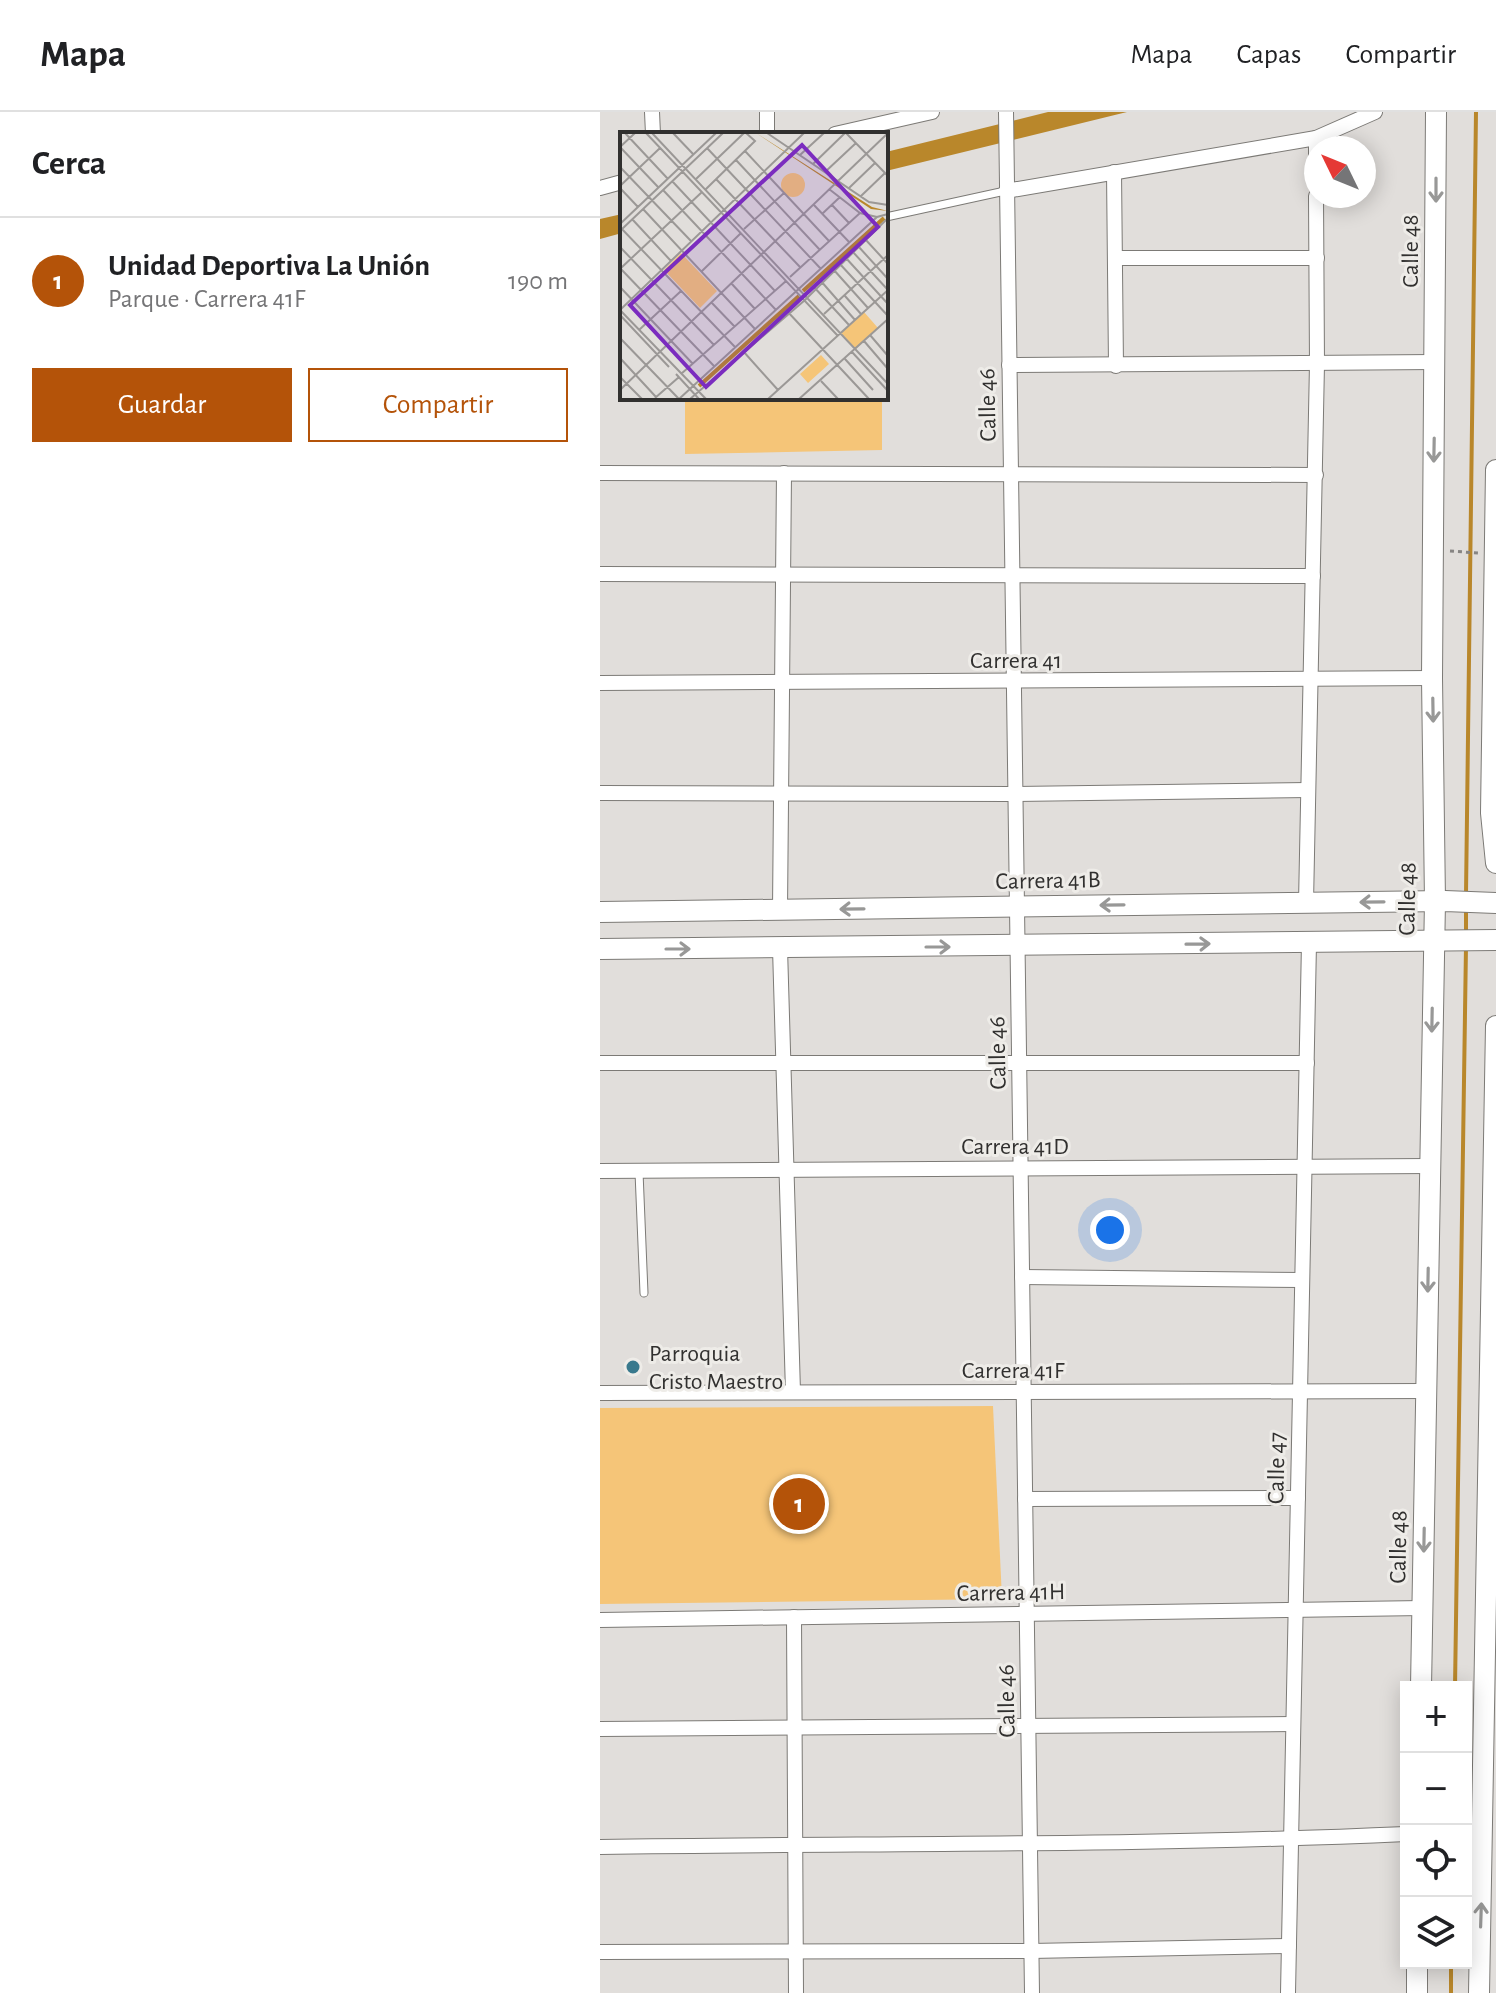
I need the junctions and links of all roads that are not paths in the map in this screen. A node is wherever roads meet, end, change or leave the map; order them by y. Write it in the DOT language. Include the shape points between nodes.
graph roads {
  1 [pos="652,112"];
  2 [pos="932,112"];
  3 [pos="1375,112"];
  4 [pos="1436,112"];
  5 [pos="1006,115"];
  6 [pos="888,117"];
  7 [pos="653,132"];
  8 [pos="841,132"];
  9 [pos="1321,136"];
  10 [pos="1304,140"];
  11 [pos="1114,172"];
  12 [pos="620,183"];
  13 [pos="600,188"];
  14 [pos="1006,191"];
  15 [pos="1316,208"];
  16 [pos="888,217"];
  17 [pos="1116,258"];
  18 [pos="1317,258"];
  19 [pos="1435,362"];
  20 [pos="1317,364"];
  21 [pos="1009,365"];
  22 [pos="1116,366"];
  23 [pos="1496,470"];
  24 [pos="600,473"];
  25 [pos="784,473"];
  26 [pos="1011,474"];
  27 [pos="1316,475"];
  28 [pos="1495,535"];
  29 [pos="600,574"];
  30 [pos="783,574"];
  31 [pos="1012,574"];
  32 [pos="1313,576"];
  33 [pos="1495,606"];
  34 [pos="1495,676"];
  35 [pos="1432,678"];
  36 [pos="1313,680"];
  37 [pos="782,682"];
  38 [pos="1013,682"];
  39 [pos="600,683"];
  40 [pos="1494,743"];
  41 [pos="1308,790"];
  42 [pos="600,793"];
  43 [pos="1015,794"];
  44 [pos="781,795"];
  45 [pos="1493,813"];
  46 [pos="1496,863"];
  47 [pos="1442,901"];
  48 [pos="1306,903"];
  49 [pos="1496,903"];
  50 [pos="1017,907"];
  51 [pos="780,910"];
  52 [pos="600,912"];
  53 [pos="1496,940"];
  54 [pos="1441,942"];
  55 [pos="1309,943"];
  56 [pos="1017,946"];
  57 [pos="780,948"];
  58 [pos="600,949"];
  59 [pos="1496,1026"];
  60 [pos="1019,1061"];
  61 [pos="600,1063"];
  62 [pos="1307,1063"];
  63 [pos="784,1064"];
  64 [pos="1495,1106"];
  65 [pos="1495,1154"];
  66 [pos="1429,1166"];
  67 [pos="1020,1168"];
  68 [pos="1304,1168"];
  69 [pos="639,1170"];
  70 [pos="785,1170"];
  71 [pos="600,1171"];
  72 [pos="1022,1277"];
  73 [pos="1302,1280"];
  74 [pos="644,1293"];
  75 [pos="1300,1391"];
  76 [pos="1426,1391"];
  77 [pos="793,1392"];
  78 [pos="1023,1392"];
  79 [pos="600,1393"];
  80 [pos="1298,1498"];
  81 [pos="1025,1499"];
  82 [pos="1491,1587"];
  83 [pos="1423,1608"];
  84 [pos="1296,1610"];
  85 [pos="1027,1614"];
  86 [pos="794,1617"];
  87 [pos="600,1620"];
  88 [pos="1421,1681"];
  89 [pos="1293,1724"];
  90 [pos="1028,1726"];
  91 [pos="795,1727"];
  92 [pos="600,1729"];
  93 [pos="1400,1834"];
  94 [pos="1291,1839"];
  95 [pos="795,1844"];
  96 [pos="1030,1844"];
  97 [pos="600,1847"];
  98 [pos="1289,1946"];
  99 [pos="796,1950"];
  100 [pos="1031,1951"];
  101 [pos="600,1952"];
  102 [pos="1417,1969"];
  103 [pos="796,1993"];
  104 [pos="1032,1993"];
  105 [pos="1288,1993"];
  106 [pos="1417,1993"];
  107 [pos="1479,1993"];
  1 -- 7 [label="street"];
  2 -- 6 [label="street"];
  3 -- 9 [label="street"];
  4 -- 19 [label="street, Calle 48, one-way"];
  5 -- 14 [label="street, Calle 46"];
  6 -- 8 [label="street"];
  10 -- 11 [label="street"];
  11 -- 14 [label="street"];
  11 -- 17 [label="street"];
  12 -- 13 [label="street"];
  14 -- 16 [label="lane"];
  14 -- 21 [label="street, Calle 46"];
  15 -- 18 [label="street"];
  17 -- 18 [label="street"];
  17 -- 22 [label="street"];
  18 -- 20 [label="street"];
  19 -- 20 [label="street"];
  19 -- 35 [label="street, Calle 48, one-way"];
  20 -- 22 [label="street"];
  20 -- 27 [label="street"];
  21 -- 22 [label="street"];
  21 -- 26 [label="street, Calle 46"];
  23 -- 28 [label="street"];
  24 -- 25 [label="street"];
  25 -- 26 [label="street"];
  25 -- 30 [label="street"];
  26 -- 27 [label="street"];
  26 -- 31 [label="street, Calle 46"];
  27 -- 32 [label="street"];
  28 -- 33 [label="street"];
  29 -- 30 [label="street"];
  30 -- 31 [label="street"];
  30 -- 37 [label="street"];
  31 -- 32 [label="street"];
  31 -- 38 [label="street, Calle 46"];
  32 -- 36 [label="street"];
  33 -- 34 [label="street"];
  34 -- 40 [label="street"];
  35 -- 36 [label="street, Carrera 41"];
  35 -- 47 [label="street, Calle 48, one-way"];
  36 -- 38 [label="street, Carrera 41"];
  36 -- 41 [label="street"];
  37 -- 38 [label="street, Carrera 41"];
  37 -- 39 [label="street, Carrera 41"];
  37 -- 44 [label="street"];
  38 -- 43 [label="street, Calle 46"];
  40 -- 45 [label="street"];
  41 -- 43 [label="street"];
  41 -- 48 [label="street"];
  42 -- 44 [label="street"];
  43 -- 44 [label="street"];
  43 -- 50 [label="street, Calle 46"];
  44 -- 51 [label="street"];
  45 -- 46 [label="street"];
  47 -- 48 [label="street, Carrera 41B, one-way"];
  47 -- 49 [label="street, Carrera 41B"];
  47 -- 54 [label="street, Calle 48"];
  48 -- 50 [label="street, Carrera 41B, one-way"];
  50 -- 51 [label="street, Carrera 41B, one-way"];
  50 -- 56 [label="street, Calle 46"];
  51 -- 52 [label="street, Carrera 41B"];
  53 -- 54 [label="street"];
  54 -- 55 [label="street"];
  54 -- 66 [label="street, Calle 48, one-way"];
  56 -- 55 [label="street, one-way"];
  55 -- 62 [label="street, Calle 47"];
  57 -- 56 [label="street, one-way"];
  56 -- 60 [label="street, Calle 46"];
  58 -- 57 [label="street, one-way"];
  57 -- 63 [label="street"];
  59 -- 64 [label="street"];
  60 -- 62 [label="street"];
  60 -- 63 [label="street"];
  60 -- 67 [label="street, Calle 46"];
  61 -- 63 [label="street"];
  62 -- 68 [label="street, Calle 47"];
  63 -- 70 [label="street"];
  64 -- 65 [label="street"];
  65 -- 82 [label="street"];
  66 -- 68 [label="street, Carrera 41D"];
  66 -- 76 [label="street, Calle 48, one-way"];
  67 -- 68 [label="street, Carrera 41D"];
  67 -- 70 [label="street, Carrera 41D"];
  67 -- 72 [label="street, Calle 46"];
  68 -- 73 [label="street, Calle 47"];
  69 -- 70 [label="street, Carrera 41D"];
  69 -- 71 [label="street, Carrera 41D"];
  69 -- 74 [label="lane"];
  70 -- 77 [label="street"];
  72 -- 73 [label="street"];
  72 -- 78 [label="street, Calle 46"];
  73 -- 75 [label="street, Calle 47"];
  75 -- 76 [label="street, Carrera 41F"];
  75 -- 78 [label="street, Carrera 41F"];
  75 -- 80 [label="street, Calle 47"];
  76 -- 83 [label="street, Calle 48, one-way"];
  77 -- 78 [label="street, Carrera 41F"];
  77 -- 79 [label="street, Carrera 41F"];
  78 -- 81 [label="street, Calle 46"];
  80 -- 81 [label="street"];
  80 -- 84 [label="street, Calle 47"];
  81 -- 85 [label="street, Calle 46"];
  107 -- 82 [label="street, one-way"];
  83 -- 84 [label="street, Carrera 41H"];
  83 -- 88 [label="street, Calle 48"];
  84 -- 85 [label="street, Carrera 41H"];
  84 -- 89 [label="street, Calle 47"];
  85 -- 86 [label="street, Carrera 41H"];
  85 -- 90 [label="street, Calle 46"];
  86 -- 87 [label="street, Carrera 41H"];
  86 -- 91 [label="street"];
  89 -- 90 [label="street"];
  89 -- 94 [label="street, Calle 47"];
  90 -- 91 [label="street"];
  90 -- 96 [label="street, Calle 46"];
  91 -- 92 [label="street"];
  91 -- 95 [label="street"];
  93 -- 94 [label="street"];
  94 -- 96 [label="street"];
  94 -- 98 [label="street, Calle 47"];
  95 -- 96 [label="street"];
  95 -- 97 [label="street"];
  95 -- 99 [label="street"];
  96 -- 100 [label="street, Calle 46"];
  98 -- 100 [label="street"];
  98 -- 105 [label="street, Calle 47"];
  99 -- 100 [label="street"];
  99 -- 101 [label="street"];
  99 -- 103 [label="street"];
  100 -- 104 [label="street, Calle 46"];
  102 -- 106 [label="street"];
}
